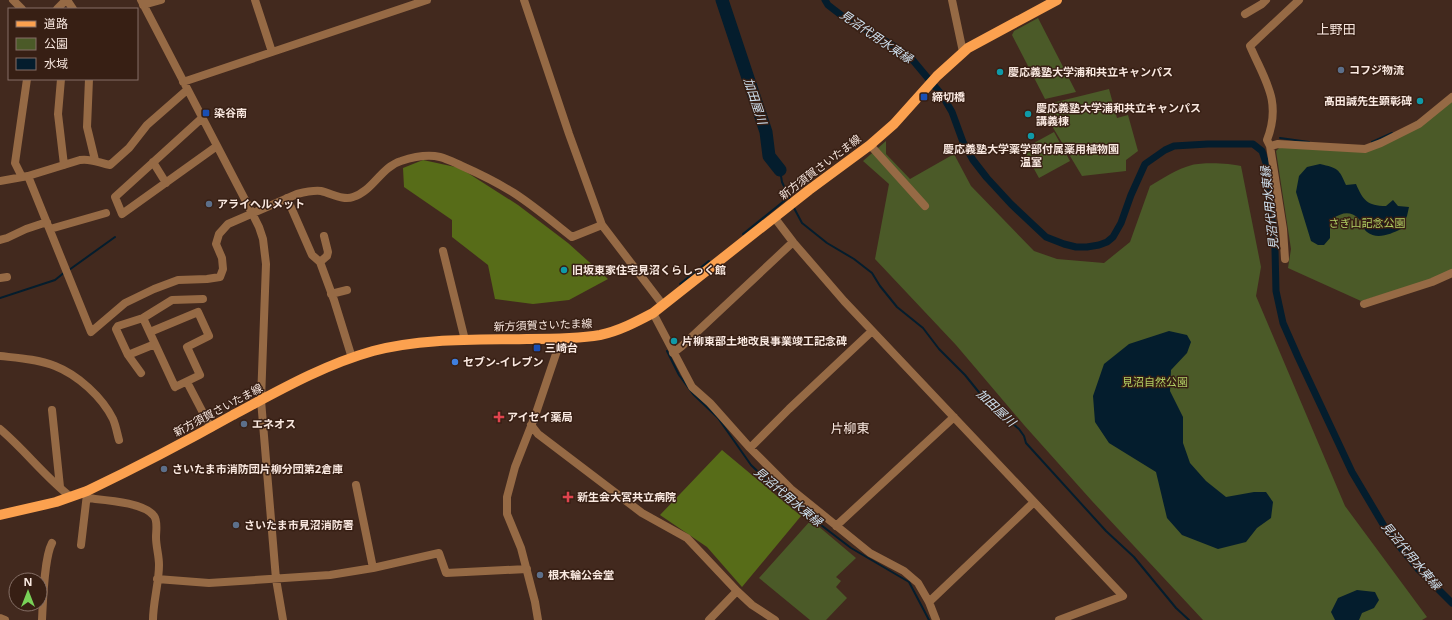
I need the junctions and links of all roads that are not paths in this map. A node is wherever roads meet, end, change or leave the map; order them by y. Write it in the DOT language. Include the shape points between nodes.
graph roads {
  1 [pos="13,0"];
  2 [pos="67,0"];
  3 [pos="161,0"];
  4 [pos="255,0"];
  5 [pos="427,0"];
  6 [pos="524,0"];
  7 [pos="952,0"];
  8 [pos="1057,0"];
  9 [pos="1266,0"];
  10 [pos="1296,1"];
  11 [pos="142,2"];
  12 [pos="21,8"];
  13 [pos="58,8"];
  14 [pos="1245,14"];
  15 [pos="272,52"];
  16 [pos="963,52"];
  17 [pos="27,80"];
  18 [pos="61,80"];
  19 [pos="89,80"];
  20 [pos="185,86"];
  21 [pos="1452,98"];
  22 [pos="202,118"];
  23 [pos="870,145"];
  24 [pos="217,146"];
  25 [pos="1270,146"];
  26 [pos="95,160"];
  27 [pos="153,162"];
  28 [pos="64,165"];
  29 [pos="25,177"];
  30 [pos="0,181"];
  31 [pos="166,183"];
  32 [pos="287,198"];
  33 [pos="925,206"];
  34 [pos="106,213"];
  35 [pos="252,213"];
  36 [pos="774,217"];
  37 [pos="602,225"];
  38 [pos="49,226"];
  39 [pos="324,236"];
  40 [pos="0,240"];
  41 [pos="793,242"];
  42 [pos="444,251"];
  43 [pos="1285,259"];
  44 [pos="320,262"];
  45 [pos="1452,273"];
  46 [pos="348,290"];
  47 [pos="331,294"];
  48 [pos="203,299"];
  49 [pos="1364,304"];
  50 [pos="663,305"];
  51 [pos="653,313"];
  52 [pos="143,318"];
  53 [pos="872,331"];
  54 [pos="150,332"];
  55 [pos="561,339"];
  56 [pos="465,340"];
  57 [pos="155,344"];
  58 [pos="673,353"];
  59 [pos="128,355"];
  60 [pos="0,356"];
  61 [pos="352,358"];
  62 [pos="141,373"];
  63 [pos="187,382"];
  64 [pos="261,400"];
  65 [pos="52,410"];
  66 [pos="954,417"];
  67 [pos="531,425"];
  68 [pos="211,428"];
  69 [pos="0,429"];
  70 [pos="119,440"];
  71 [pos="750,448"];
  72 [pos="356,485"];
  73 [pos="60,487"];
  74 [pos="87,494"];
  75 [pos="71,496"];
  76 [pos="1034,502"];
  77 [pos="0,516"];
  78 [pos="836,526"];
  79 [pos="52,543"];
  80 [pos="81,545"];
  81 [pos="373,568"];
  82 [pos="527,569"];
  83 [pos="157,579"];
  84 [pos="276,579"];
  85 [pos="737,591"];
  86 [pos="929,602"];
  87 [pos="0,618"];
  88 [pos="933,619"];
  89 [pos="5,620"];
  90 [pos="42,620"];
  91 [pos="153,620"];
  92 [pos="283,620"];
  93 [pos="538,620"];
  94 [pos="708,620"];
  95 [pos="775,620"];
  96 [pos="1059,620"];
  1 -- 12 [label="street"];
  2 -- 13 [label="street"];
  3 -- 11 [label="street"];
  4 -- 15 [label="street"];
  5 -- 15 [label="street"];
  6 -- 37 [label="street"];
  7 -- 16 [label="street"];
  8 -- 16 [label="main road, 新方須賀さいたま線" via="985,37"];
  9 -- 14 [label="street"];
  10 -- 25 [label="street" via="1250,46 1274,107 1272,127 1267,140"];
  11 -- 20 [label="street"];
  15 -- 20 [label="street"];
  16 -- 23 [label="main road, 新方須賀さいたま線" via="937,76 894,124"];
  17 -- 29 [label="street" via="15,163"];
  18 -- 28 [label="street" via="58,114"];
  19 -- 26 [label="street" via="87,127"];
  20 -- 22 [label="street"];
  20 -- 26 [label="street" via="147,125 129,148 110,165"];
  21 -- 25 [label="street" via="1419,124 1365,149 1278,144"];
  22 -- 24 [label="street"];
  22 -- 27 [label="street"];
  23 -- 33 [label="street"];
  23 -- 36 [label="main road, 新方須賀さいたま線"];
  24 -- 31 [label="street"];
  24 -- 35 [label="street"];
  25 -- 43 [label="street"];
  26 -- 28 [label="street" via="89,158"];
  27 -- 31 [label="street"];
  27 -- 31 [label="street" via="115,197 122,214"];
  28 -- 29 [label="street"];
  29 -- 30 [label="street"];
  29 -- 38 [label="street"];
  32 -- 35 [label="street"];
  32 -- 37 [label="street" via="308,191 353,198 391,165 423,156 435,156 472,170 514,192 572,237"];
  32 -- 44 [label="street" via="312,255"];
  34 -- 38 [label="street"];
  35 -- 38 [label="street" via="228,224 219,234 216,244 222,258 223,270 220,277 178,280 154,289 125,303 91,332"];
  35 -- 64 [label="street" via="263,239 266,264"];
  36 -- 41 [label="street"];
  36 -- 50 [label="main road, 新方須賀さいたま線"];
  37 -- 50 [label="street"];
  38 -- 40 [label="street" via="26,229"];
  39 -- 44 [label="street" via="328,252"];
  41 -- 53 [label="street"];
  41 -- 58 [label="street"];
  42 -- 56 [label="street"];
  44 -- 47 [label="street"];
  45 -- 49 [label="street"];
  46 -- 47 [label="street"];
  47 -- 61 [label="street"];
  48 -- 52 [label="street" via="172,300"];
  50 -- 51 [label="main road, 新方須賀さいたま線"];
  51 -- 55 [label="main road, 新方須賀さいたま線" via="618,330 601,335"];
  51 -- 58 [label="street"];
  52 -- 54 [label="street"];
  52 -- 59 [label="street" via="116,328"];
  53 -- 66 [label="street"];
  53 -- 71 [label="street"];
  54 -- 57 [label="street"];
  54 -- 63 [label="street" via="198,312 209,336 187,347 200,375"];
  55 -- 56 [label="main road, 新方須賀さいたま線"];
  55 -- 67 [label="street"];
  56 -- 61 [label="main road, 新方須賀さいたま線" via="396,346"];
  57 -- 59 [label="street"];
  57 -- 63 [label="street" via="175,387"];
  58 -- 71 [label="street" via="692,387 710,403"];
  59 -- 62 [label="street"];
  60 -- 70 [label="street" via="40,361 68,373 89,389 106,408"];
  61 -- 64 [label="main road, 新方須賀さいたま線" via="311,374"];
  63 -- 68 [label="street"];
  64 -- 68 [label="main road, 新方須賀さいたま線"];
  64 -- 84 [label="street"];
  65 -- 73 [label="street"];
  66 -- 76 [label="street"];
  66 -- 78 [label="street"];
  67 -- 82 [label="street" via="507,497 509,522"];
  67 -- 85 [label="street" via="538,434 642,513 687,538"];
  68 -- 74 [label="main road, 新方須賀さいたま線"];
  69 -- 73 [label="street"];
  71 -- 78 [label="street" via="791,489"];
  72 -- 81 [label="street"];
  73 -- 75 [label="street"];
  74 -- 75 [label="main road, 新方須賀さいたま線"];
  74 -- 80 [label="street"];
  74 -- 83 [label="street" via="138,506 154,516 159,566"];
  75 -- 77 [label="main road, 新方須賀さいたま線"];
  76 -- 86 [label="street"];
  76 -- 96 [label="street" via="1123,596"];
  78 -- 86 [label="street" via="870,553 904,571 918,583"];
  79 -- 90 [label="street" via="47,562"];
  81 -- 82 [label="street" via="439,553 446,573"];
  81 -- 84 [label="street" via="330,575"];
  82 -- 93 [label="street"];
  83 -- 84 [label="street" via="209,583"];
  83 -- 91 [label="street"];
  84 -- 92 [label="street"];
  85 -- 94 [label="street"];
  85 -- 95 [label="street" via="752,605"];
  86 -- 88 [label="street"];
  87 -- 89 [label="street"];
}
